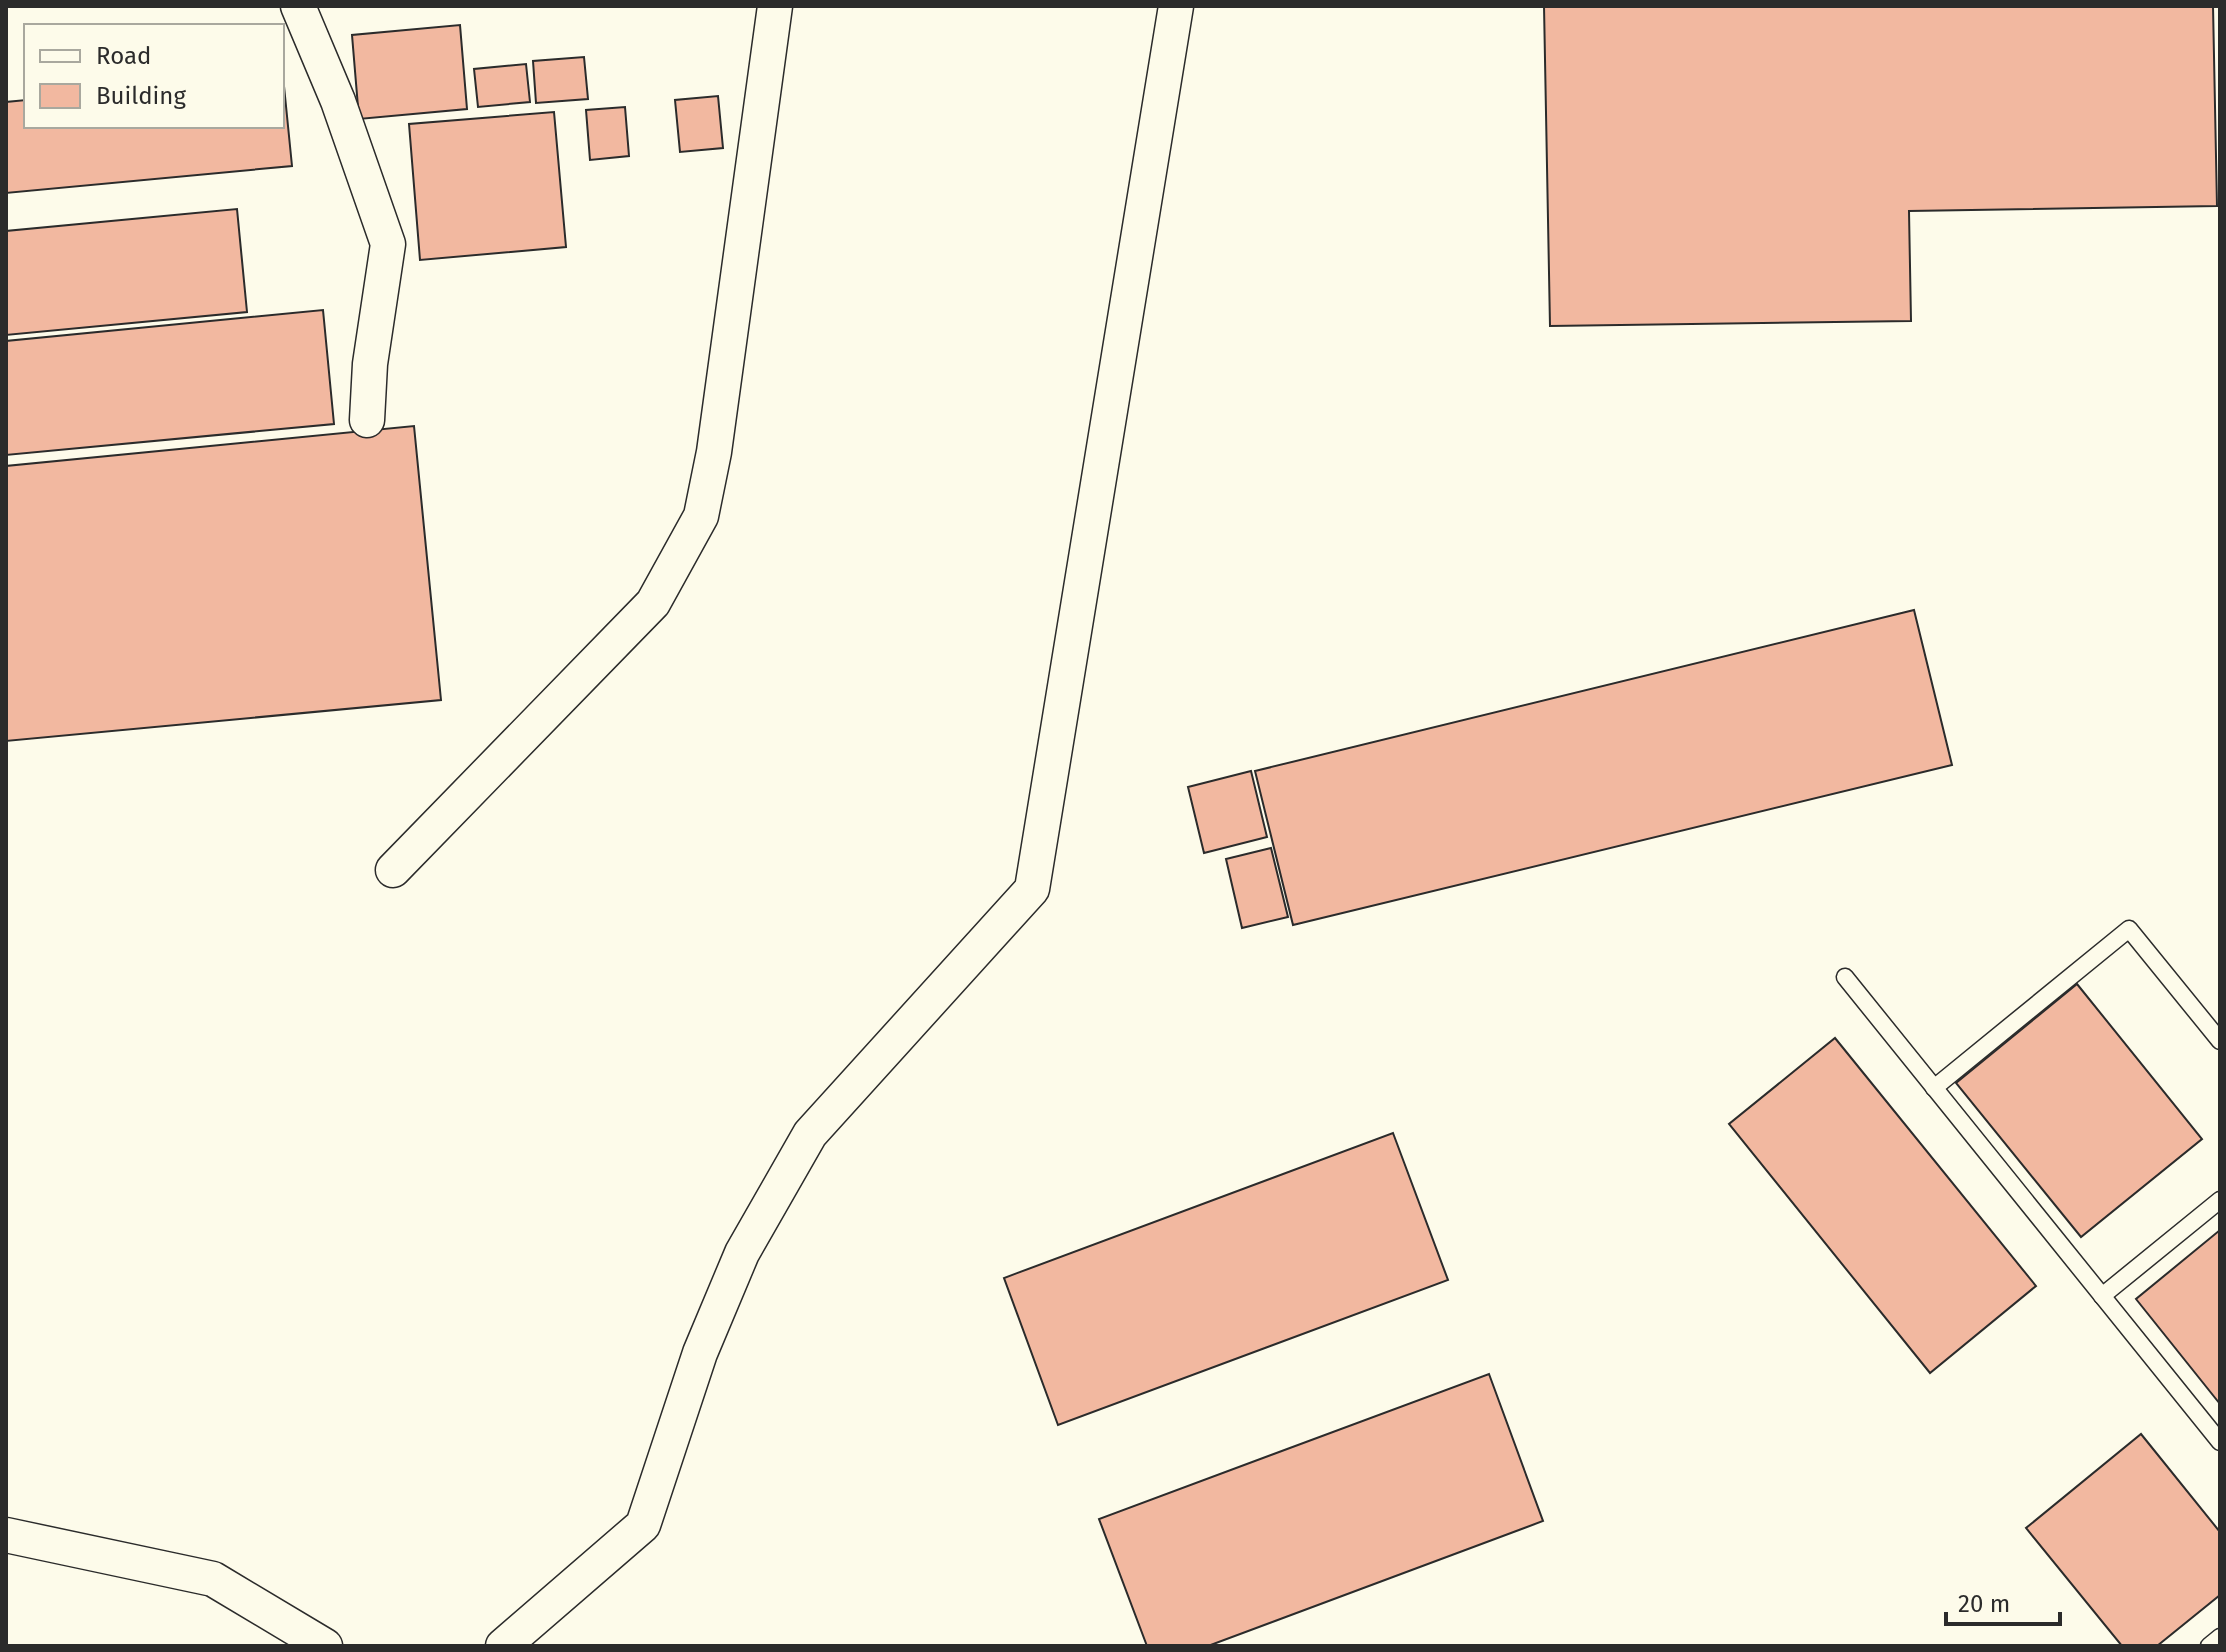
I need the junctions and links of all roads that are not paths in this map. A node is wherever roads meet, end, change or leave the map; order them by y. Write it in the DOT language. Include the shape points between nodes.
graph roads {
  1 [pos="298,6"];
  2 [pos="775,6"];
  3 [pos="1176,6"];
  4 [pos="367,420"];
  5 [pos="393,870"];
  6 [pos="1845,977"];
  7 [pos="2220,1041"];
  8 [pos="1934,1088"];
  9 [pos="2220,1200"];
  10 [pos="2102,1296"];
  11 [pos="2220,1442"];
  12 [pos="6,1535"];
  13 [pos="2220,1637"];
  14 [pos="325,1646"];
  15 [pos="503,1646"];
  16 [pos="2209,1646"];
  1 -- 4 [label="street" via="388,244"];
  2 -- 5 [label="street" via="701,516 653,603"];
  3 -- 15 [label="street" via="1032,889 810,1134 736,1267 700,1353 643,1525"];
  6 -- 8 [label="lane"];
  7 -- 8 [label="lane" via="2129,929"];
  8 -- 10 [label="lane"];
  9 -- 10 [label="lane"];
  10 -- 11 [label="lane"];
  12 -- 14 [label="street" via="213,1579"];
  13 -- 16 [label="lane"];
}
